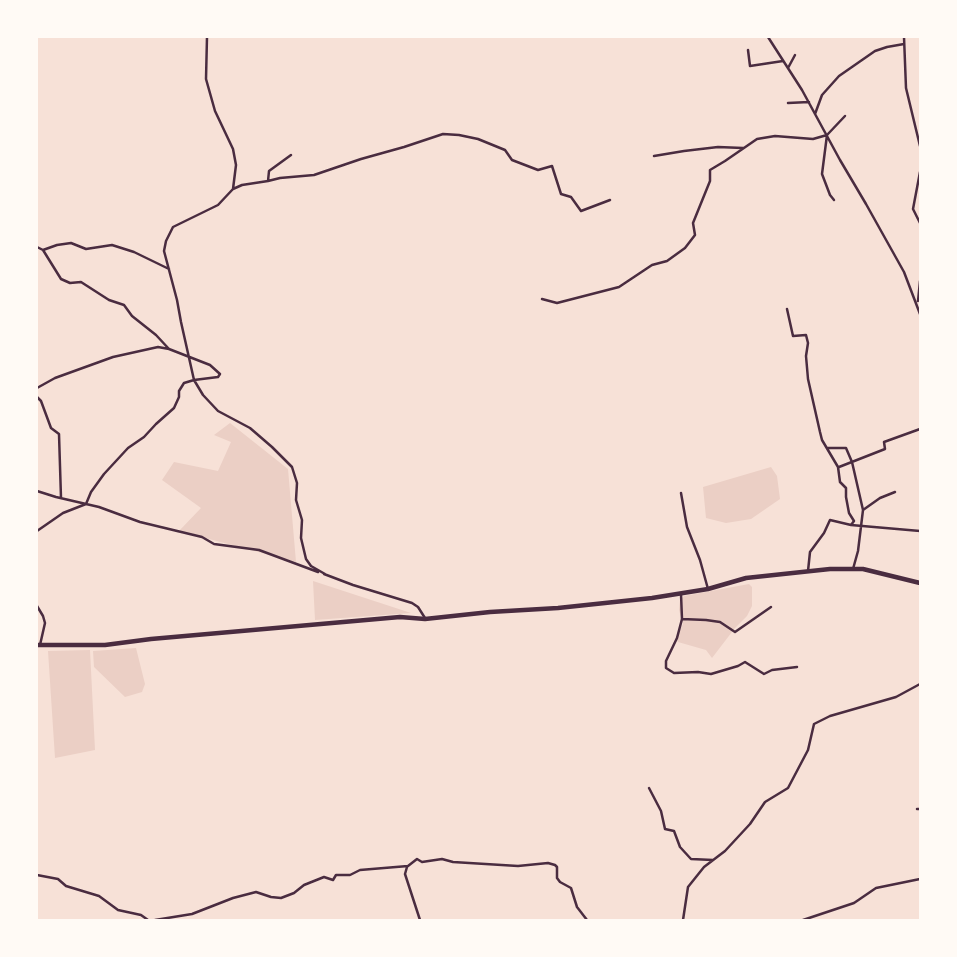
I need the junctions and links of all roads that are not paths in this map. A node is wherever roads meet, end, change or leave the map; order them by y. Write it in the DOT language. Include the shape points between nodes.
graph roads {
  1 [pos="206,37"];
  2 [pos="768,37"];
  3 [pos="904,37"];
  4 [pos="904,44"];
  5 [pos="748,50"];
  6 [pos="795,55"];
  7 [pos="783,61"];
  8 [pos="788,68"];
  9 [pos="809,102"];
  10 [pos="788,103"];
  11 [pos="815,114"];
  12 [pos="845,116"];
  13 [pos="827,135"];
  14 [pos="920,146"];
  15 [pos="743,148"];
  16 [pos="290,155"];
  17 [pos="654,156"];
  18 [pos="920,172"];
  19 [pos="268,181"];
  20 [pos="233,189"];
  21 [pos="610,200"];
  22 [pos="834,200"];
  23 [pos="920,223"];
  24 [pos="37,247"];
  25 [pos="43,250"];
  26 [pos="169,268"];
  27 [pos="920,281"];
  28 [pos="542,299"];
  29 [pos="918,304"];
  30 [pos="787,309"];
  31 [pos="920,311"];
  32 [pos="169,349"];
  33 [pos="188,357"];
  34 [pos="194,380"];
  35 [pos="37,388"];
  36 [pos="37,397"];
  37 [pos="920,429"];
  38 [pos="827,448"];
  39 [pos="852,462"];
  40 [pos="838,467"];
  41 [pos="37,491"];
  42 [pos="895,492"];
  43 [pos="681,493"];
  44 [pos="61,498"];
  45 [pos="86,504"];
  46 [pos="863,510"];
  47 [pos="851,525"];
  48 [pos="861,526"];
  49 [pos="37,531"];
  50 [pos="920,531"];
  51 [pos="853,569"];
  52 [pos="808,571"];
  53 [pos="324,574"];
  54 [pos="920,583"];
  55 [pos="708,589"];
  56 [pos="681,594"];
  57 [pos="37,606"];
  58 [pos="771,607"];
  59 [pos="425,619"];
  60 [pos="682,619"];
  61 [pos="39,645"];
  62 [pos="797,667"];
  63 [pos="920,684"];
  64 [pos="649,788"];
  65 [pos="713,860"];
  66 [pos="408,866"];
  67 [pos="37,875"];
  68 [pos="920,880"];
  69 [pos="148,920"];
  70 [pos="155,920"];
  71 [pos="420,920"];
  72 [pos="587,920"];
  73 [pos="683,920"];
  74 [pos="803,920"];
  1 -- 20 [label="street" via="206,79 233,149"];
  2 -- 7 [label="street"];
  3 -- 4 [label="street"];
  4 -- 11 [label="street" via="875,51 839,76 822,95"];
  4 -- 14 [label="street" via="906,88"];
  5 -- 7 [label="street" via="750,66"];
  6 -- 8 [label="street"];
  7 -- 8 [label="street"];
  8 -- 9 [label="street"];
  9 -- 10 [label="street"];
  9 -- 11 [label="street"];
  11 -- 13 [label="street"];
  12 -- 13 [label="street"];
  13 -- 15 [label="street" via="813,139 775,136 757,139"];
  13 -- 22 [label="street" via="822,174"];
  13 -- 29 [label="street"];
  15 -- 17 [label="street"];
  15 -- 28 [label="street" via="710,170 693,223 695,235 685,248 619,287 557,303"];
  16 -- 19 [label="street" via="269,171"];
  18 -- 23 [label="street" via="913,209"];
  19 -- 20 [label="street"];
  19 -- 21 [label="street" via="314,175 443,134 478,139 538,170 552,166 561,194 571,197 581,211"];
  20 -- 26 [label="street" via="218,205 173,227 164,251"];
  24 -- 25 [label="street"];
  25 -- 26 [label="street" via="71,243 86,249 112,245"];
  25 -- 32 [label="street" via="61,279 81,282 124,305"];
  26 -- 33 [label="street"];
  27 -- 29 [label="street"];
  29 -- 31 [label="street"];
  30 -- 38 [label="street" via="793,336 806,335 808,379"];
  32 -- 33 [label="street"];
  32 -- 35 [label="street" via="158,346 113,357"];
  33 -- 34 [label="street"];
  33 -- 34 [label="street" via="220,374"];
  34 -- 45 [label="street" via="184,383 174,408 104,474"];
  34 -- 53 [label="street" via="218,411 250,428 292,467 306,559"];
  36 -- 44 [label="street" via="51,428 59,434"];
  37 -- 39 [label="street" via="884,442 885,449"];
  38 -- 39 [label="street" via="846,448"];
  38 -- 40 [label="street"];
  39 -- 40 [label="street"];
  39 -- 46 [label="street"];
  40 -- 47 [label="street" via="854,522"];
  41 -- 44 [label="street"];
  42 -- 46 [label="street"];
  43 -- 55 [label="street"];
  44 -- 45 [label="street"];
  45 -- 49 [label="street"];
  45 -- 53 [label="street" via="214,544 259,550"];
  46 -- 48 [label="street"];
  47 -- 48 [label="street"];
  47 -- 52 [label="street" via="830,520 810,552"];
  48 -- 50 [label="street"];
  48 -- 51 [label="street"];
  51 -- 52 [label="main road"];
  51 -- 54 [label="main road"];
  52 -- 55 [label="main road" via="746,578"];
  53 -- 59 [label="street" via="412,603"];
  55 -- 56 [label="main road"];
  56 -- 59 [label="main road"];
  56 -- 60 [label="street"];
  57 -- 61 [label="street" via="45,623"];
  58 -- 60 [label="street" via="735,632 720,622"];
  59 -- 61 [label="main road" via="400,617 105,645"];
  60 -- 62 [label="street" via="666,662 666,668 674,673 711,674 745,662 764,674"];
  63 -- 65 [label="street" via="896,697 814,724 808,750 788,788 765,802 750,824"];
  64 -- 65 [label="street" via="665,829 674,831 680,847 691,859"];
  65 -- 73 [label="street" via="688,887"];
  66 -- 70 [label="street" via="360,870 336,875 333,880 324,877 281,898 256,892 192,914"];
  66 -- 71 [label="street" via="405,874"];
  66 -- 72 [label="street" via="417,859 555,864 557,878 571,888"];
  67 -- 69 [label="street" via="58,879"];
  68 -- 74 [label="street" via="876,888 854,903"];
}
